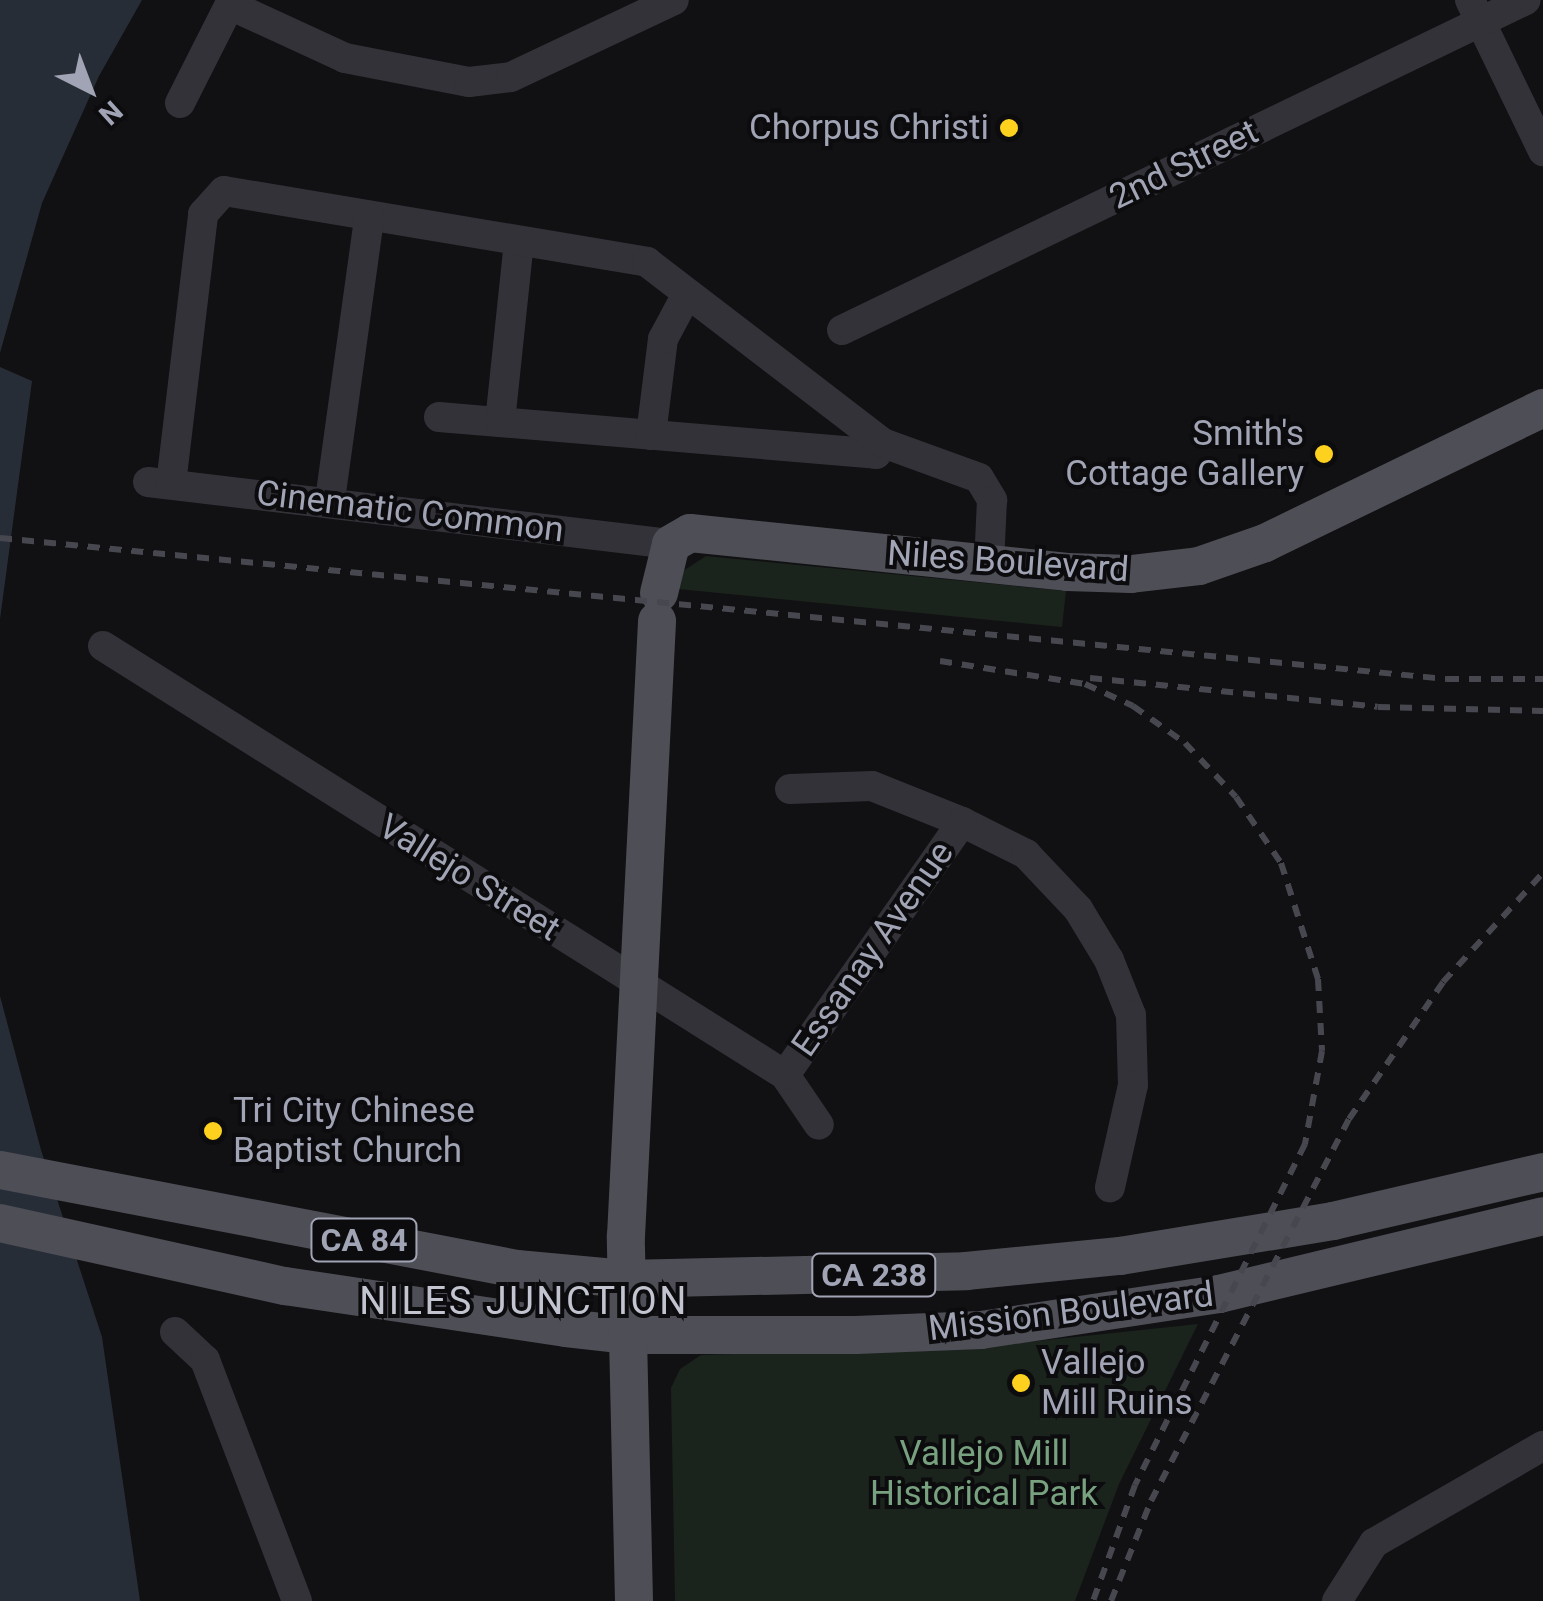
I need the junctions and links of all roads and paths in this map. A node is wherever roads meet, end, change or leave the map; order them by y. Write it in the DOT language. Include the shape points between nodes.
graph roads {
  1 [pos="674,0"];
  2 [pos="1526,0"];
  3 [pos="231,2"];
  4 [pos="1475,11"];
  5 [pos="180,102"];
  6 [pos="1543,151"];
  7 [pos="368,218"];
  8 [pos="518,242"];
  9 [pos="686,296"];
  10 [pos="842,330"];
  11 [pos="1543,408"];
  12 [pos="439,418"];
  13 [pos="500,422"];
  14 [pos="651,435"];
  15 [pos="883,443"];
  16 [pos="330,500"];
  17 [pos="671,544"];
  18 [pos="989,564"];
  19 [pos="103,646"];
  20 [pos="790,788"];
  21 [pos="962,822"];
  22 [pos="636,980"];
  23 [pos="785,1075"];
  24 [pos="819,1126"];
  25 [pos="0,1170"];
  26 [pos="1543,1172"];
  27 [pos="1110,1187"];
  28 [pos="1543,1216"];
  29 [pos="0,1223"];
  30 [pos="626,1278"];
  31 [pos="175,1332"];
  32 [pos="627,1335"];
  33 [pos="1543,1446"];
  34 [pos="297,1601"];
  35 [pos="634,1601"];
  36 [pos="1338,1601"];
  1 -- 3 [label="street" via="511,76 469,82 345,58"];
  2 -- 4 [label="street, 2nd Street"];
  3 -- 5 [label="street"];
  4 -- 6 [label="street"];
  4 -- 10 [label="street, 2nd Street"];
  7 -- 8 [label="street"];
  7 -- 16 [label="street"];
  7 -- 16 [label="street, Cinematic Common" via="224,191 203,214 159,483"];
  8 -- 9 [label="street" via="648,262"];
  8 -- 13 [label="street"];
  9 -- 14 [label="street" via="663,339"];
  9 -- 15 [label="street"];
  11 -- 18 [label="main road, Niles Boulevard" via="1265,544 1200,566 1101,574"];
  12 -- 13 [label="street"];
  13 -- 14 [label="street"];
  14 -- 15 [label="street" via="876,454"];
  15 -- 18 [label="street" via="979,478 992,500"];
  16 -- 17 [label="street, Cinematic Common"];
  17 -- 18 [label="main road, Niles Boulevard" via="690,533"];
  17 -- 22 [label="main road" via="658,607"];
  19 -- 22 [label="street, Vallejo Street"];
  20 -- 21 [label="street" via="872,786"];
  21 -- 23 [label="street, Essanay Avenue"];
  21 -- 27 [label="street" via="1026,854 1078,908 1109,960 1131,1016 1133,1085"];
  22 -- 23 [label="street, Vallejo Street"];
  22 -- 30 [label="main road"];
  23 -- 24 [label="street, Vallejo Street"];
  25 -- 30 [label="main road, Mission Boulevard / CA 84" via="517,1269"];
  26 -- 30 [label="main road, Mission Boulevard / CA 238" via="1333,1222 1120,1256 966,1271"];
  28 -- 32 [label="main road, Mission Boulevard / CA 238" via="1218,1294 980,1330"];
  29 -- 32 [label="main road, Mission Boulevard / CA 84" via="369,1300"];
  30 -- 32 [label="main road"];
  31 -- 34 [label="street" via="204,1360"];
  32 -- 35 [label="main road"];
  33 -- 36 [label="street" via="1374,1543"];
}
